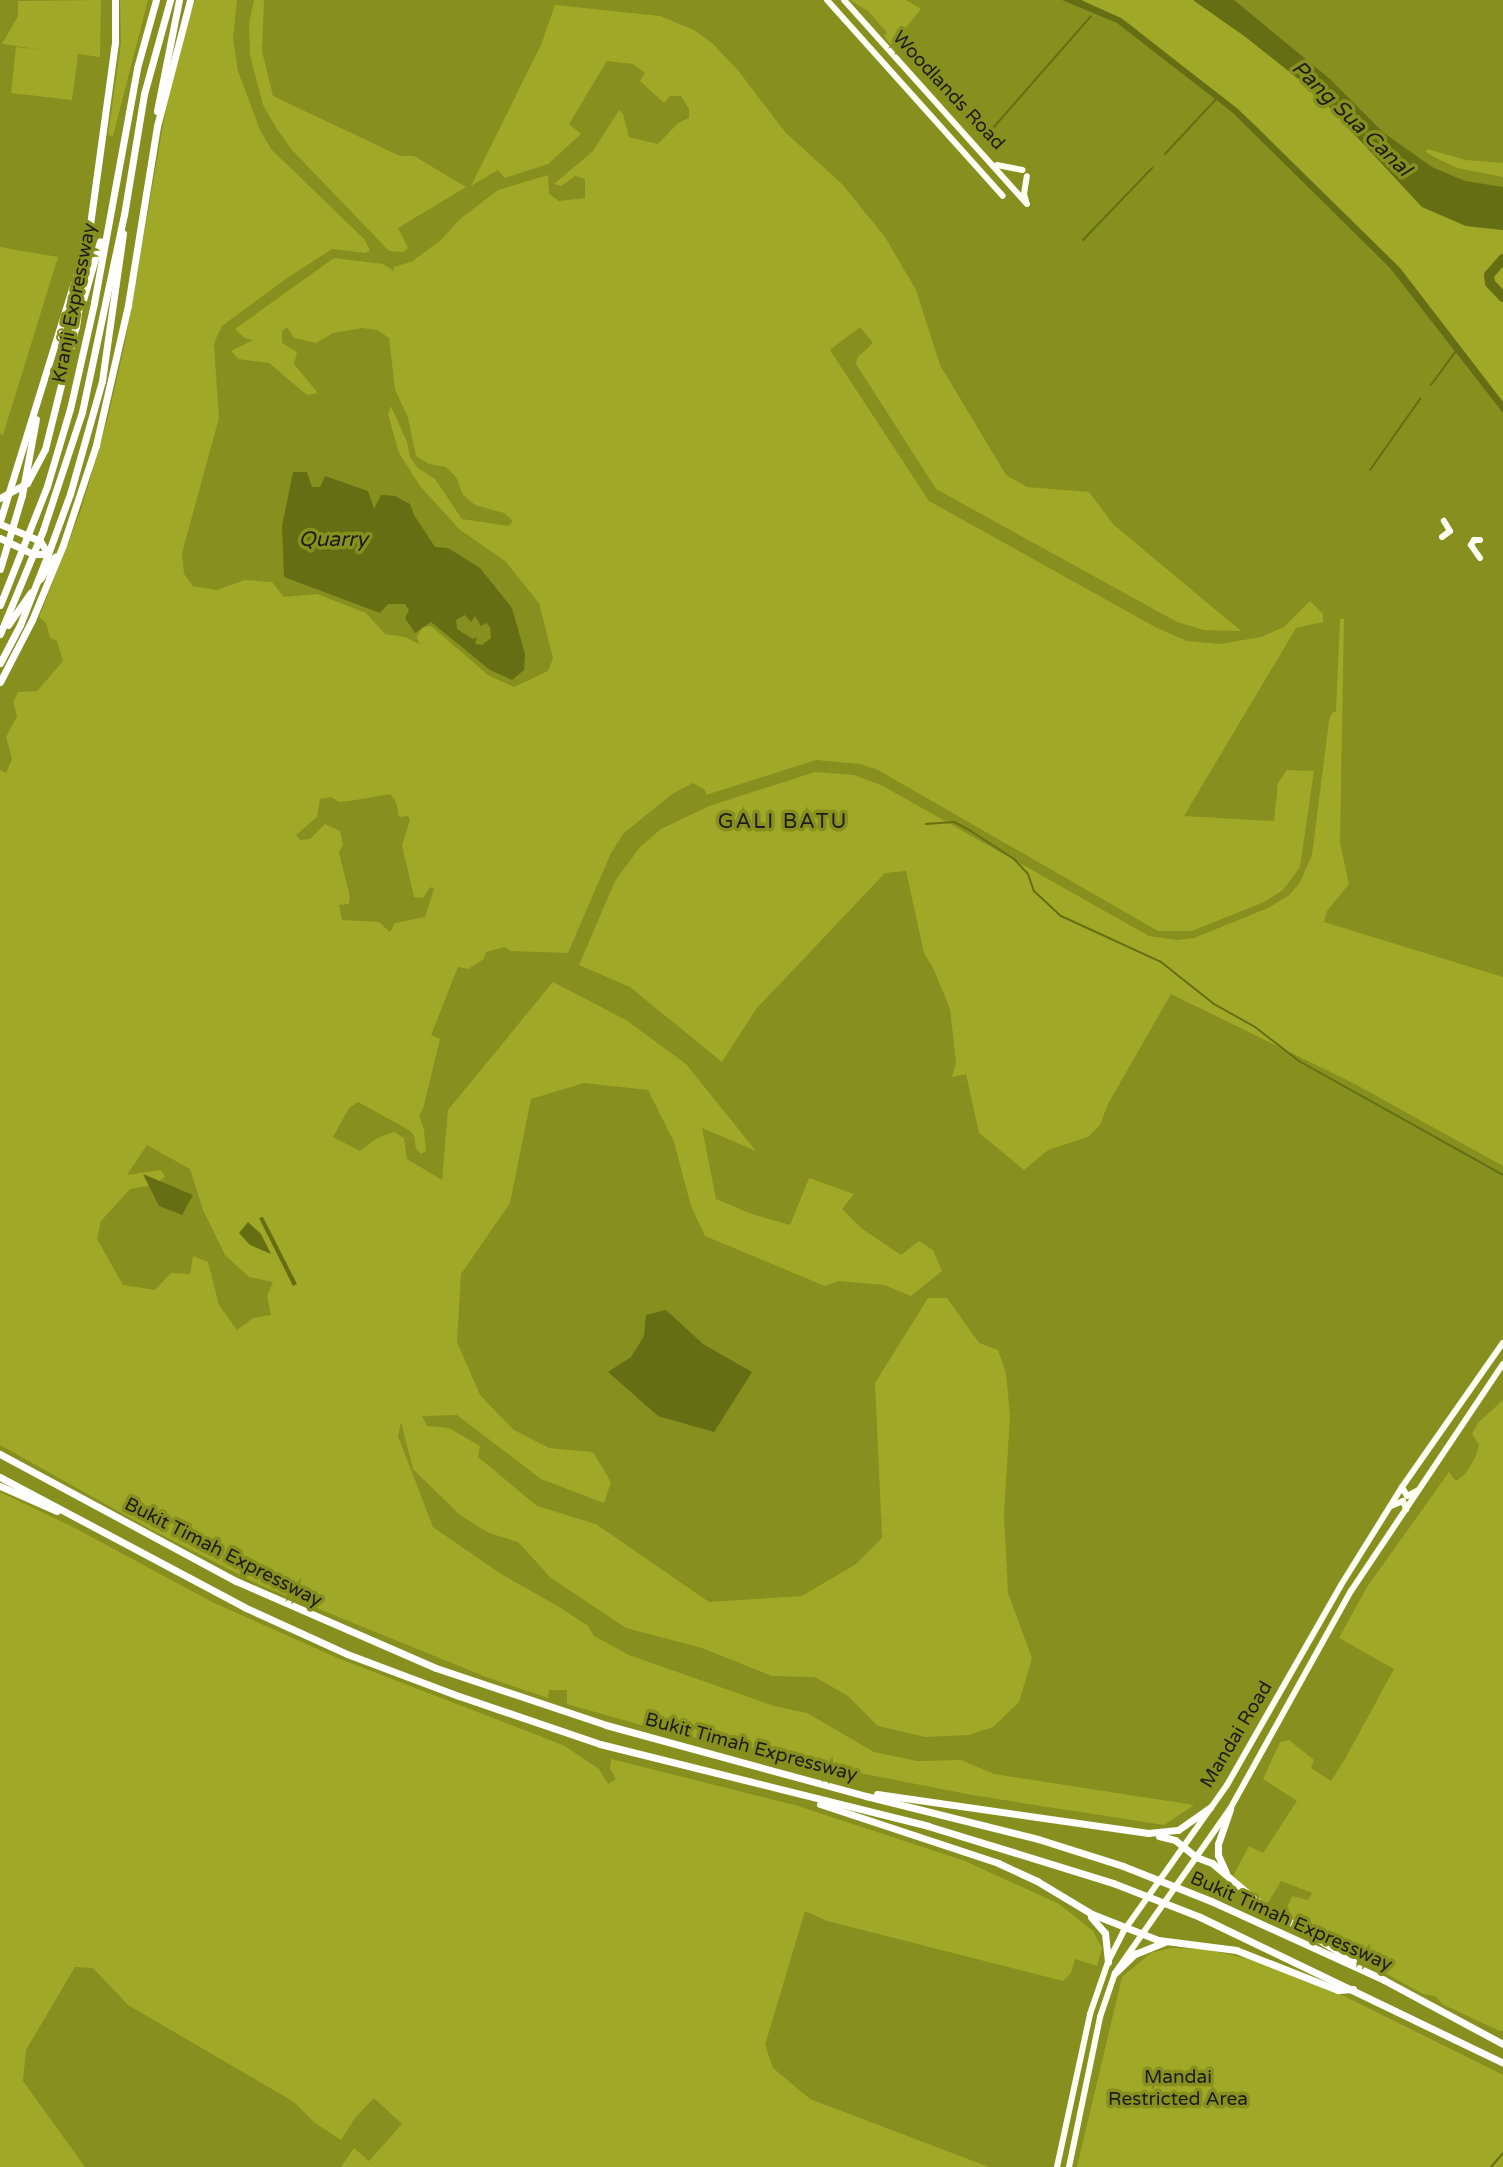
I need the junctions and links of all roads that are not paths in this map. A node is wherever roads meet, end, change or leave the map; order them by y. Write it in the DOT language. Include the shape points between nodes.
graph roads {
  1 [pos="117,0"];
  2 [pos="156,0"];
  3 [pos="170,0"];
  4 [pos="179,0"];
  5 [pos="190,0"];
  6 [pos="827,0"];
  7 [pos="844,0"];
  8 [pos="172,46"];
  9 [pos="981,150"];
  10 [pos="970,159"];
  11 [pos="992,163"];
  12 [pos="1003,196"];
  13 [pos="108,214"];
  14 [pos="124,215"];
  15 [pos="91,225"];
  16 [pos="76,327"];
  17 [pos="39,401"];
  18 [pos="0,498"];
  19 [pos="1444,521"];
  20 [pos="0,523"];
  21 [pos="1442,537"];
  22 [pos="0,538"];
  23 [pos="1480,540"];
  24 [pos="63,545"];
  25 [pos="48,554"];
  26 [pos="1480,558"];
  27 [pos="0,569"];
  28 [pos="0,605"];
  29 [pos="0,635"];
  30 [pos="0,663"];
  31 [pos="0,682"];
  32 [pos="1503,1343"];
  33 [pos="1503,1363"];
  34 [pos="0,1454"];
  35 [pos="0,1477"];
  36 [pos="0,1486"];
  37 [pos="1402,1487"];
  38 [pos="1420,1487"];
  39 [pos="1390,1507"];
  40 [pos="1406,1509"];
  41 [pos="65,1512"];
  42 [pos="1269,1743"];
  43 [pos="1246,1755"];
  44 [pos="786,1792"];
  45 [pos="866,1796"];
  46 [pos="1210,1808"];
  47 [pos="1230,1809"];
  48 [pos="1149,1833"];
  49 [pos="1184,1845"];
  50 [pos="1196,1857"];
  51 [pos="1226,1874"];
  52 [pos="1073,1903"];
  53 [pos="1126,1928"];
  54 [pos="1142,1932"];
  55 [pos="1169,1941"];
  56 [pos="1108,1962"];
  57 [pos="1115,1973"];
  58 [pos="1384,1980"];
  59 [pos="1353,1989"];
  60 [pos="1503,2044"];
  61 [pos="1503,2063"];
  62 [pos="1057,2167"];
  63 [pos="1069,2167"];
  1 -- 15 [label="highway"];
  2 -- 13 [label="highway, Kranji Expressway"];
  3 -- 14 [label="highway"];
  4 -- 8 [label="highway"];
  5 -- 8 [label="highway"];
  6 -- 10 [label="main road, Woodlands Road"];
  7 -- 9 [label="main road, Woodlands Road"];
  8 -- 24 [label="highway" via="128,305 96,445"];
  9 -- 10 [label="main road" via="980,161"];
  9 -- 11 [label="main road, Woodlands Road"];
  10 -- 12 [label="main road, Woodlands Road"];
  11 -- 11 [label="main road, Woodlands Road" via="1027,204 1025,173"];
  13 -- 16 [label="highway"];
  13 -- 28 [label="highway, Kranji Expressway" via="85,349 62,437"];
  14 -- 25 [label="highway" via="122,259 102,381"];
  14 -- 29 [label="highway" via="82,412 43,530"];
  15 -- 16 [label="highway"];
  15 -- 17 [label="highway"];
  16 -- 18 [label="highway, bridge" via="41,462 27,483"];
  17 -- 20 [label="highway"];
  17 -- 27 [label="highway" via="22,495"];
  19 -- 21 [label="main road" via="1450,531"];
  20 -- 25 [label="highway, bridge" via="40,541"];
  22 -- 25 [label="highway, bridge" via="33,554"];
  23 -- 26 [label="main road" via="1471,545"];
  24 -- 29 [label="highway"];
  24 -- 31 [label="highway"];
  25 -- 30 [label="highway, bridge"];
  32 -- 37 [label="main road, Mandai Road"];
  33 -- 38 [label="main road, Mandai Road"];
  34 -- 45 [label="highway, Bukit Timah Expressway" via="236,1581 436,1668 607,1725"];
  35 -- 41 [label="highway, Bukit Timah Expressway"];
  36 -- 41 [label="highway"];
  37 -- 38 [label="main road" via="1407,1496"];
  37 -- 39 [label="main road, Mandai Road"];
  38 -- 40 [label="main road, Mandai Road"];
  39 -- 40 [label="main road" via="1403,1501"];
  39 -- 43 [label="main road, Mandai Road"];
  40 -- 42 [label="main road, Mandai Road" via="1351,1591"];
  41 -- 44 [label="highway, Bukit Timah Expressway" via="347,1654 600,1744"];
  42 -- 43 [label="main road" via="1261,1742"];
  42 -- 47 [label="main road, Mandai Road"];
  43 -- 46 [label="main road, Mandai Road"];
  44 -- 52 [label="highway" via="998,1863"];
  44 -- 59 [label="highway, Bukit Timah Expressway, bridge" via="928,1826 1112,1883 1200,1917"];
  45 -- 48 [label="highway"];
  45 -- 58 [label="highway, Bukit Timah Expressway, bridge" via="1038,1839 1123,1866"];
  46 -- 48 [label="highway" via="1178,1830"];
  46 -- 49 [label="main road, Mandai Road"];
  47 -- 50 [label="main road, Mandai Road"];
  47 -- 51 [label="highway" via="1218,1855"];
  48 -- 49 [label="highway"];
  49 -- 50 [label="highway"];
  49 -- 53 [label="main road, Mandai Road"];
  50 -- 51 [label="highway"];
  50 -- 54 [label="main road, Mandai Road"];
  51 -- 58 [label="highway" via="1269,1909"];
  52 -- 53 [label="highway"];
  52 -- 56 [label="highway" via="1105,1933"];
  53 -- 54 [label="highway"];
  53 -- 56 [label="main road, Mandai Road"];
  54 -- 55 [label="highway"];
  54 -- 57 [label="main road, Mandai Road"];
  55 -- 57 [label="highway" via="1135,1954"];
  55 -- 59 [label="highway" via="1236,1950 1338,1990"];
  56 -- 62 [label="main road, Mandai Road" via="1087,2025"];
  57 -- 63 [label="main road, Mandai Road" via="1100,2017"];
  58 -- 60 [label="highway, Bukit Timah Expressway"];
  59 -- 61 [label="highway, Bukit Timah Expressway"];
}
